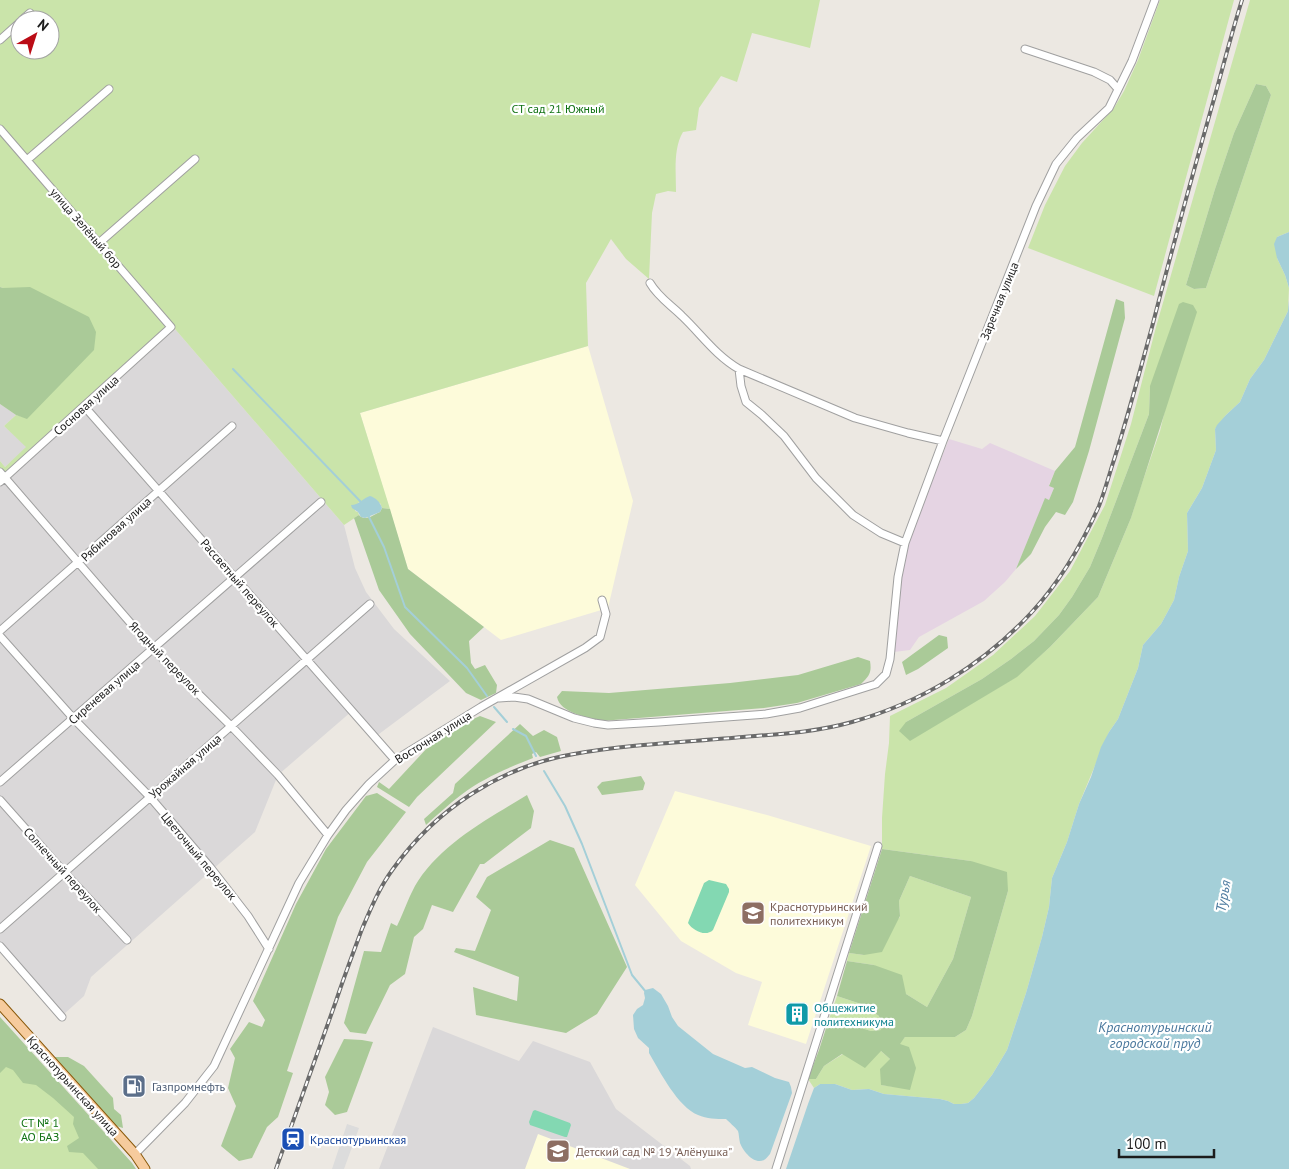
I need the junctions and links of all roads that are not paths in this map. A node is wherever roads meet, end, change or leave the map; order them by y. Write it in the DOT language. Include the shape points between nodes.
graph roads {
  1 [pos="1155,0"];
  2 [pos="10,31"];
  3 [pos="0,40"];
  4 [pos="1025,49"];
  5 [pos="109,89"];
  6 [pos="1118,90"];
  7 [pos="0,129"];
  8 [pos="194,159"];
  9 [pos="27,160"];
  10 [pos="99,243"];
  11 [pos="650,283"];
  12 [pos="171,327"];
  13 [pos="739,369"];
  14 [pos="84,406"];
  15 [pos="232,426"];
  16 [pos="943,441"];
  17 [pos="2,477"];
  18 [pos="159,490"];
  19 [pos="321,502"];
  20 [pos="905,543"];
  21 [pos="78,562"];
  22 [pos="235,577"];
  23 [pos="602,600"];
  24 [pos="370,604"];
  25 [pos="892,631"];
  26 [pos="0,632"];
  27 [pos="0,636"];
  28 [pos="153,649"];
  29 [pos="307,659"];
  30 [pos="499,698"];
  31 [pos="73,718"];
  32 [pos="231,726"];
  33 [pos="395,760"];
  34 [pos="0,782"];
  35 [pos="150,797"];
  36 [pos="0,800"];
  37 [pos="328,835"];
  38 [pos="878,846"];
  39 [pos="64,872"];
  40 [pos="0,929"];
  41 [pos="127,940"];
  42 [pos="0,946"];
  43 [pos="268,949"];
  44 [pos="0,1004"];
  45 [pos="62,1017"];
  46 [pos="135,1154"];
  47 [pos="145,1169"];
  48 [pos="776,1169"];
  1 -- 6 [label="street, Заречная улица"];
  2 -- 3 [label="street"];
  4 -- 6 [label="street" via="1094,72 1110,80"];
  5 -- 9 [label="street"];
  6 -- 16 [label="street, Заречная улица" via="1109,108 1077,138 1056,164 1036,206"];
  7 -- 9 [label="street, улица Зелёный бор"];
  8 -- 10 [label="street"];
  9 -- 10 [label="street, улица Зелёный бор"];
  10 -- 12 [label="street, улица Зелёный бор"];
  11 -- 13 [label="street" via="655,292 715,351"];
  12 -- 14 [label="street, Сосновая улица"];
  13 -- 16 [label="street" via="855,418"];
  13 -- 20 [label="street" via="746,402 784,436 816,478 852,515"];
  14 -- 17 [label="street, Сосновая улица"];
  14 -- 18 [label="street, Рассветный переулок"];
  15 -- 18 [label="street, Рябиновая улица"];
  16 -- 20 [label="street, Заречная улица"];
  17 -- 21 [label="street, Ягодный переулок"];
  18 -- 21 [label="street, Рябиновая улица"];
  18 -- 22 [label="street, Рассветный переулок"];
  19 -- 22 [label="street, Сиреневая улица"];
  20 -- 25 [label="street, Заречная улица"];
  21 -- 26 [label="street, Рябиновая улица"];
  21 -- 28 [label="street, Ягодный переулок"];
  22 -- 28 [label="street, Сиреневая улица"];
  22 -- 29 [label="street, Рассветный переулок"];
  23 -- 30 [label="street" via="606,614 600,637"];
  24 -- 29 [label="street, Урожайная улица"];
  25 -- 30 [label="street, Восточная улица" via="886,674 876,684 800,708 766,714 608,724 584,721 528,699"];
  27 -- 31 [label="street, Цветочный переулок"];
  28 -- 31 [label="street, Сиреневая улица"];
  28 -- 32 [label="street, Ягодный переулок"];
  29 -- 32 [label="street, Урожайная улица"];
  29 -- 33 [label="street, Рассветный переулок"];
  30 -- 33 [label="street, Восточная улица"];
  31 -- 34 [label="street, Сиреневая улица"];
  31 -- 35 [label="street, Цветочный переулок"];
  32 -- 35 [label="street, Урожайная улица"];
  32 -- 37 [label="street, Ягодный переулок" via="278,775"];
  33 -- 37 [label="street, Восточная улица" via="369,784"];
  35 -- 39 [label="street, Урожайная улица"];
  35 -- 43 [label="street, Цветочный переулок" via="210,867 248,916"];
  36 -- 39 [label="street, Солнечный переулок"];
  37 -- 43 [label="street, Восточная улица" via="299,883"];
  38 -- 48 [label="street"];
  39 -- 40 [label="street, Урожайная улица"];
  39 -- 41 [label="street, Солнечный переулок"];
  42 -- 45 [label="street"];
  43 -- 46 [label="street, Восточная улица" via="214,1066 185,1103"];
  44 -- 46 [label="main road, Краснотурьинская улица"];
  46 -- 47 [label="main road, Краснотурьинская улица"];
}
